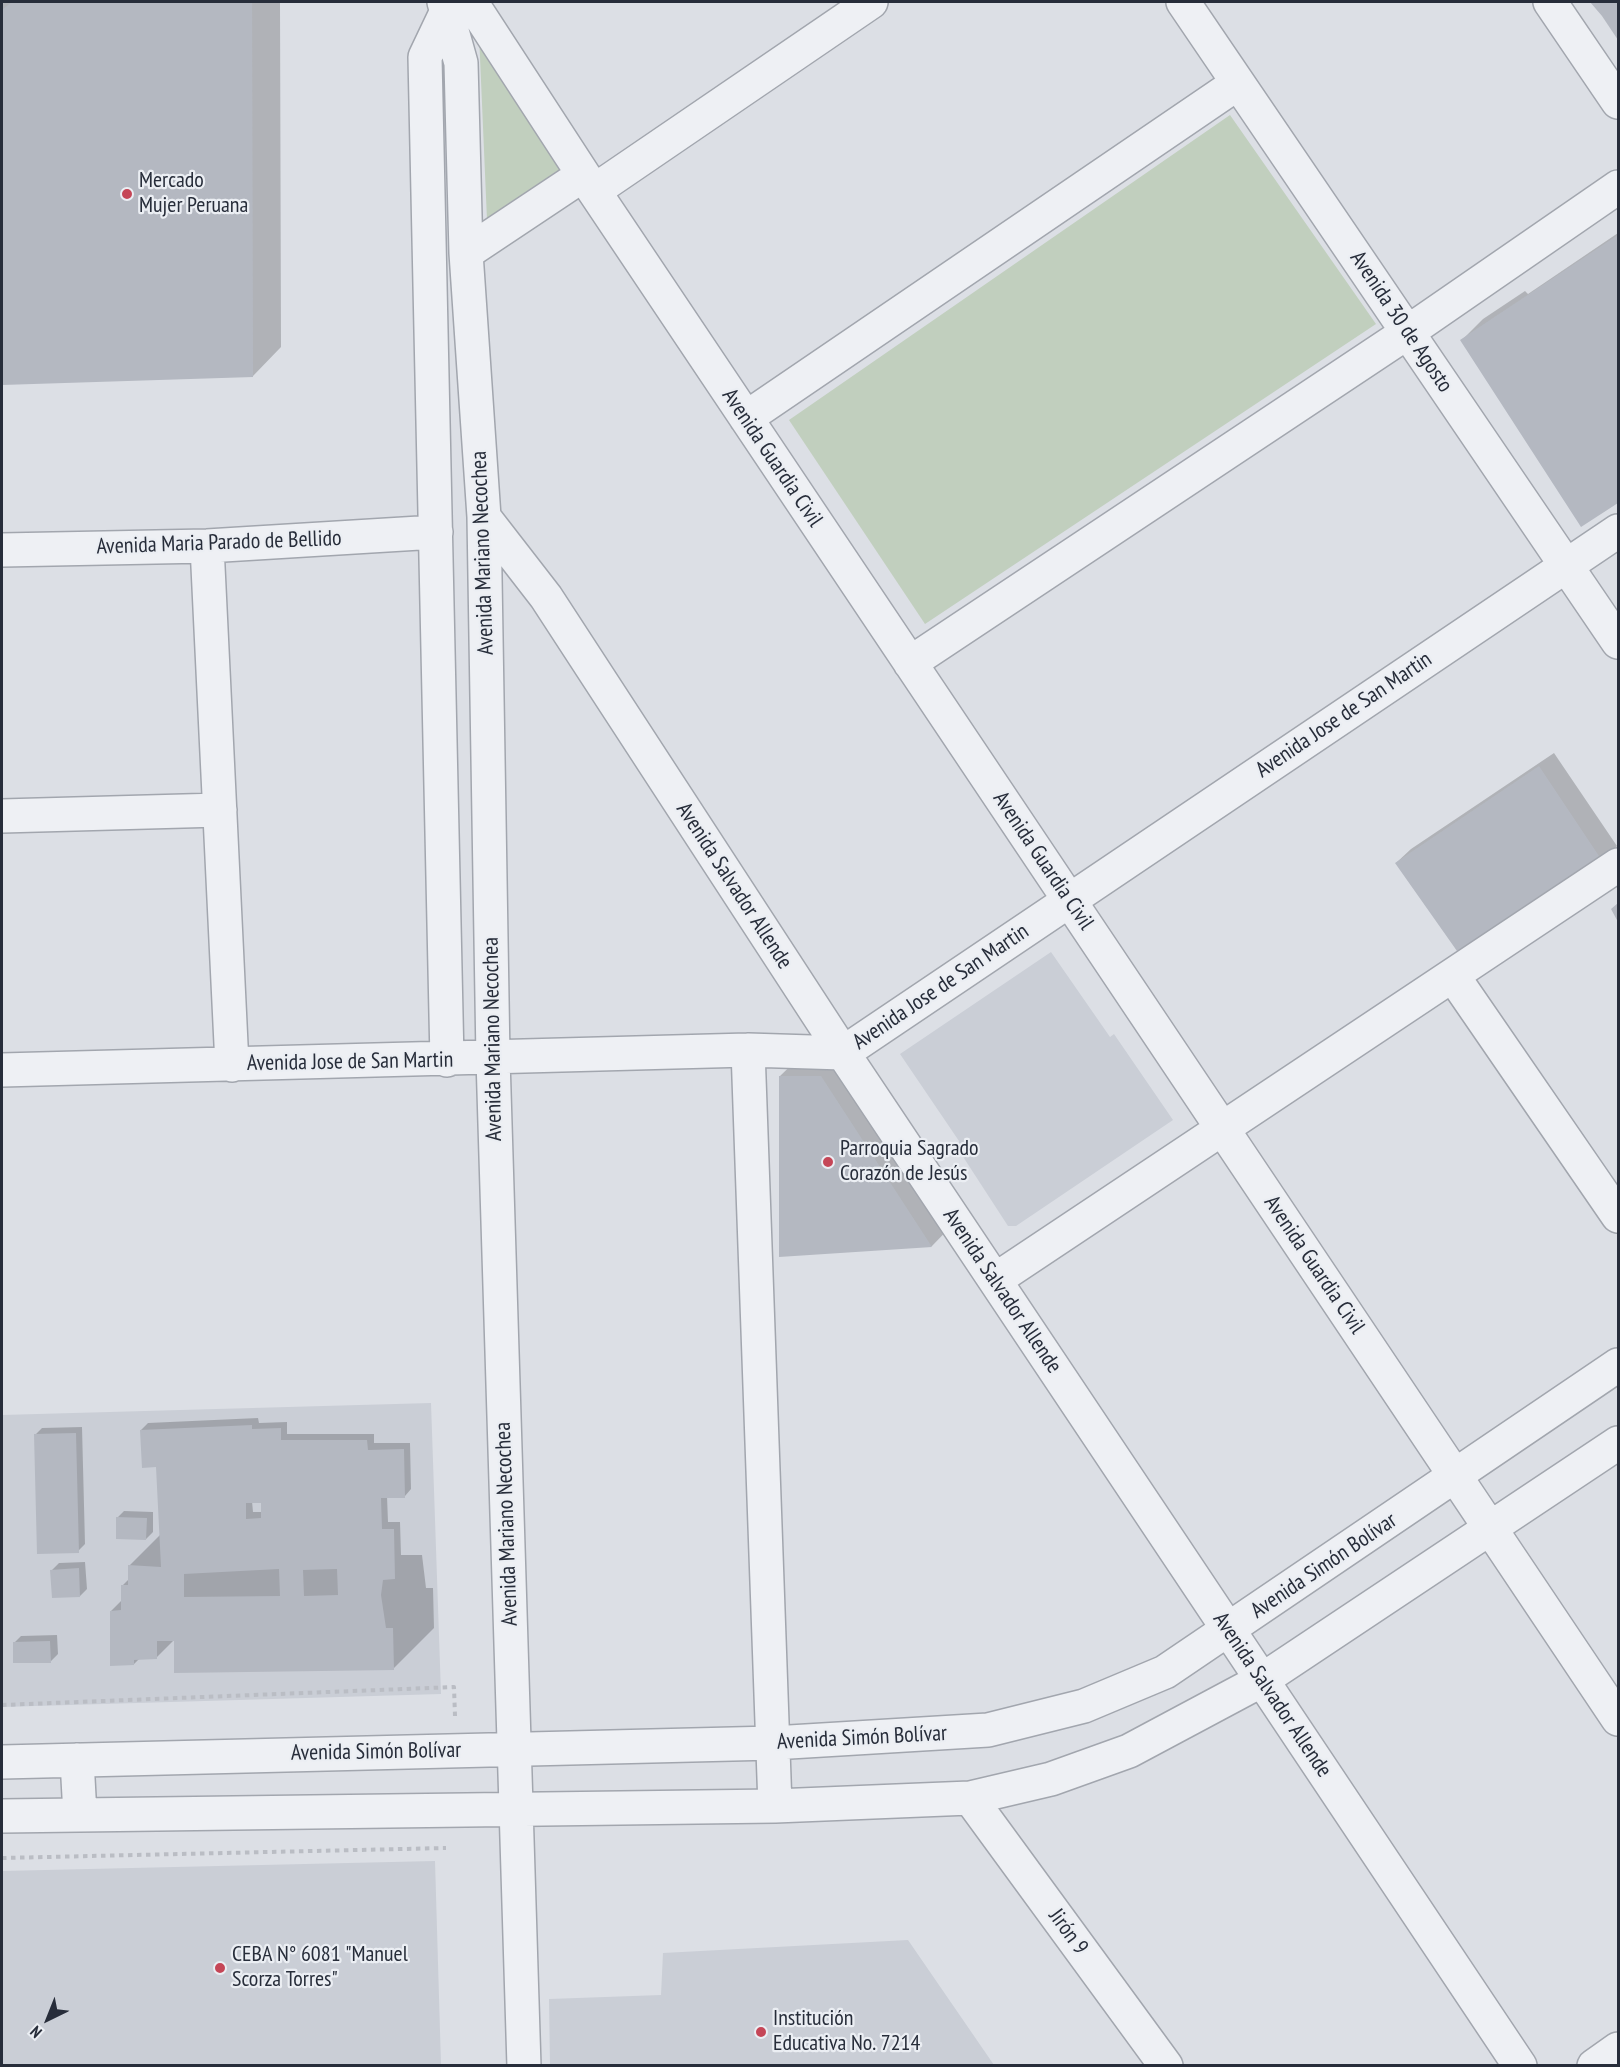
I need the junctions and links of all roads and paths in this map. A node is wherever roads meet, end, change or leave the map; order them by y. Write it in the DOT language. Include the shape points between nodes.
graph roads {
  1 [pos="871,2"];
  2 [pos="1183,2"];
  3 [pos="1550,2"];
  4 [pos="453,6"];
  5 [pos="1238,83"];
  6 [pos="1618,102"];
  7 [pos="588,183"];
  8 [pos="1618,187"];
  9 [pos="466,253"];
  10 [pos="1408,332"];
  11 [pos="746,418"];
  12 [pos="484,517"];
  13 [pos="1618,531"];
  14 [pos="436,532"];
  15 [pos="207,546"];
  16 [pos="2,550"];
  17 [pos="1567,566"];
  18 [pos="1618,642"];
  19 [pos="910,663"];
  20 [pos="220,810"];
  21 [pos="2,816"];
  22 [pos="1618,865"];
  23 [pos="1069,900"];
  24 [pos="1453,976"];
  25 [pos="748,1050"];
  26 [pos="843,1053"];
  27 [pos="493,1059"];
  28 [pos="447,1060"];
  29 [pos="232,1065"];
  30 [pos="2,1070"];
  31 [pos="1223,1129"];
  32 [pos="1618,1216"];
  33 [pos="995,1280"];
  34 [pos="1618,1365"];
  35 [pos="1618,1443"];
  36 [pos="1456,1477"];
  37 [pos="1491,1528"];
  38 [pos="1229,1630"];
  39 [pos="1262,1680"];
  40 [pos="1618,1719"];
  41 [pos="772,1743"];
  42 [pos="514,1748"];
  43 [pos="77,1760"];
  44 [pos="2,1762"];
  45 [pos="970,1798"];
  46 [pos="775,1806"];
  47 [pos="517,1810"];
  48 [pos="80,1815"];
  49 [pos="2,1816"];
  50 [pos="1618,2049"];
  51 [pos="524,2066"];
  52 [pos="1166,2066"];
  53 [pos="1520,2066"];
  54 [pos="1594,2066"];
  1 -- 7 [label="street"];
  2 -- 5 [label="street, Avenida 30 de Agosto"];
  3 -- 6 [label="street"];
  4 -- 7 [label="street, Avenida Guardia Civil"];
  4 -- 9 [label="street, Avenida Mariano Necochea" via="461,63"];
  4 -- 14 [label="street, Avenida Mariano Necochea" via="425,57"];
  5 -- 10 [label="street, Avenida 30 de Agosto"];
  5 -- 11 [label="street"];
  7 -- 9 [label="street"];
  7 -- 11 [label="street, Avenida Guardia Civil"];
  8 -- 10 [label="street"];
  9 -- 12 [label="street, Avenida Mariano Necochea"];
  10 -- 17 [label="street, Avenida 30 de Agosto"];
  10 -- 19 [label="street"];
  11 -- 19 [label="street, Avenida Guardia Civil"];
  12 -- 26 [label="street, Avenida Salvador Allende" via="546,597"];
  12 -- 27 [label="street, Avenida Mariano Necochea"];
  13 -- 17 [label="street, Avenida Jose de San Martin"];
  14 -- 15 [label="street, Avenida Maria Parado de Bellido"];
  14 -- 28 [label="street, Avenida Mariano Necochea"];
  15 -- 16 [label="street, Avenida Maria Parado de Bellido"];
  15 -- 20 [label="street"];
  17 -- 18 [label="street, Avenida 30 de Agosto"];
  17 -- 23 [label="street, Avenida Jose de San Martin"];
  19 -- 23 [label="street, Avenida Guardia Civil"];
  20 -- 21 [label="street"];
  20 -- 29 [label="street"];
  22 -- 24 [label="street"];
  23 -- 26 [label="street, Avenida Jose de San Martin"];
  23 -- 31 [label="street, Avenida Guardia Civil"];
  24 -- 31 [label="street"];
  24 -- 32 [label="street"];
  25 -- 26 [label="street, Avenida Jose de San Martin"];
  25 -- 27 [label="street, Avenida Jose de San Martin"];
  25 -- 41 [label="street"];
  26 -- 33 [label="street, Avenida Salvador Allende"];
  27 -- 28 [label="street, Avenida Jose de San Martin"];
  27 -- 42 [label="street, Avenida Mariano Necochea"];
  28 -- 29 [label="street, Avenida Jose de San Martin"];
  29 -- 30 [label="street, Avenida Jose de San Martin"];
  31 -- 33 [label="street"];
  31 -- 36 [label="street, Avenida Guardia Civil"];
  33 -- 38 [label="street, Avenida Salvador Allende"];
  34 -- 36 [label="street, Avenida Simón Bolívar"];
  35 -- 37 [label="street"];
  36 -- 37 [label="street, Avenida Guardia Civil"];
  36 -- 38 [label="street, Avenida Simón Bolívar"];
  37 -- 39 [label="street"];
  37 -- 40 [label="street, Avenida Guardia Civil"];
  38 -- 39 [label="street, Avenida Salvador Allende"];
  38 -- 41 [label="street, Avenida Simón Bolívar" via="1165,1672 1084,1706 988,1730"];
  39 -- 45 [label="street" via="1129,1751 1051,1779"];
  39 -- 53 [label="street, Avenida Salvador Allende"];
  41 -- 42 [label="street, Avenida Simón Bolívar"];
  41 -- 46 [label="street"];
  42 -- 43 [label="street, Avenida Simón Bolívar"];
  42 -- 47 [label="street, Avenida Mariano Necochea"];
  43 -- 44 [label="street, Avenida Simón Bolívar"];
  43 -- 48 [label="street"];
  45 -- 46 [label="street"];
  45 -- 52 [label="street, Jirón 9"];
  46 -- 47 [label="street"];
  47 -- 48 [label="street"];
  47 -- 51 [label="street, Avenida Mariano Necochea"];
  48 -- 49 [label="street"];
  50 -- 54 [label="street"];
}
